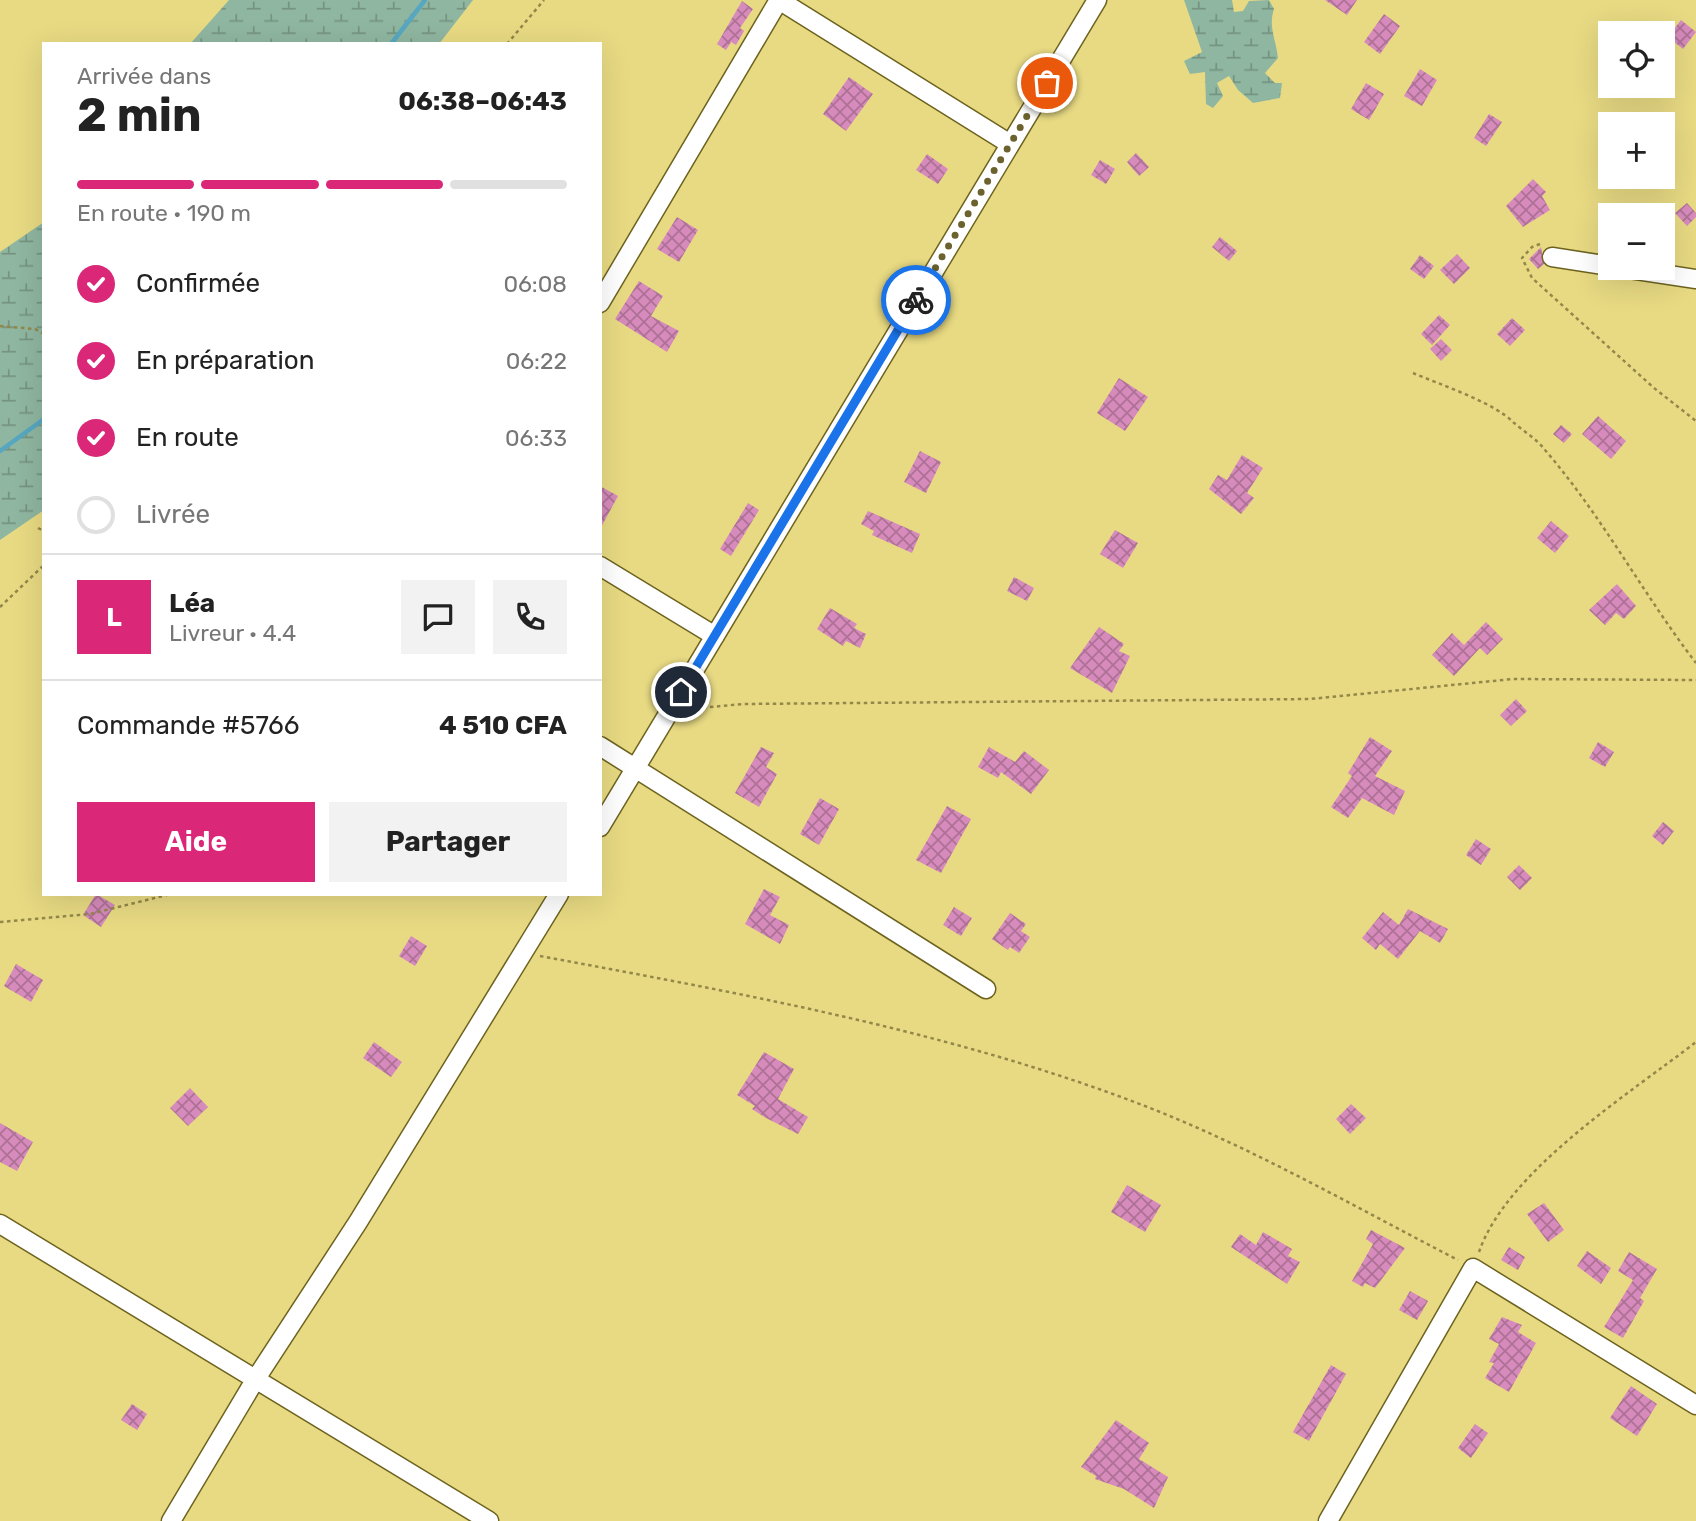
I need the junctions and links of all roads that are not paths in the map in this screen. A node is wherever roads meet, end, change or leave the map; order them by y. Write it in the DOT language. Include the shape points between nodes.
graph roads {
  1 [pos="1097,0"];
  2 [pos="1010,144"];
  3 [pos="1552,257"];
  4 [pos="1598,264"];
  5 [pos="1675,276"];
  6 [pos="1696,279"];
  7 [pos="602,300"];
  8 [pos="602,567"];
  9 [pos="715,636"];
  10 [pos="602,748"];
  11 [pos="635,769"];
  12 [pos="602,824"];
  13 [pos="558,896"];
  14 [pos="986,989"];
  15 [pos="0,1224"];
  16 [pos="255,1380"];
  17 [pos="1696,1405"];
  18 [pos="171,1521"];
  19 [pos="489,1521"];
  20 [pos="1328,1521"];
  1 -- 2 [label="street"];
  2 -- 7 [label="street" via="779,0"];
  2 -- 9 [label="street"];
  3 -- 4 [label="street"];
  5 -- 6 [label="street"];
  8 -- 9 [label="street"];
  9 -- 11 [label="street"];
  10 -- 11 [label="street"];
  11 -- 12 [label="street"];
  11 -- 14 [label="street"];
  13 -- 16 [label="street" via="358,1222"];
  15 -- 16 [label="street"];
  16 -- 18 [label="street"];
  16 -- 19 [label="street"];
  17 -- 20 [label="street" via="1473,1268"];
}
